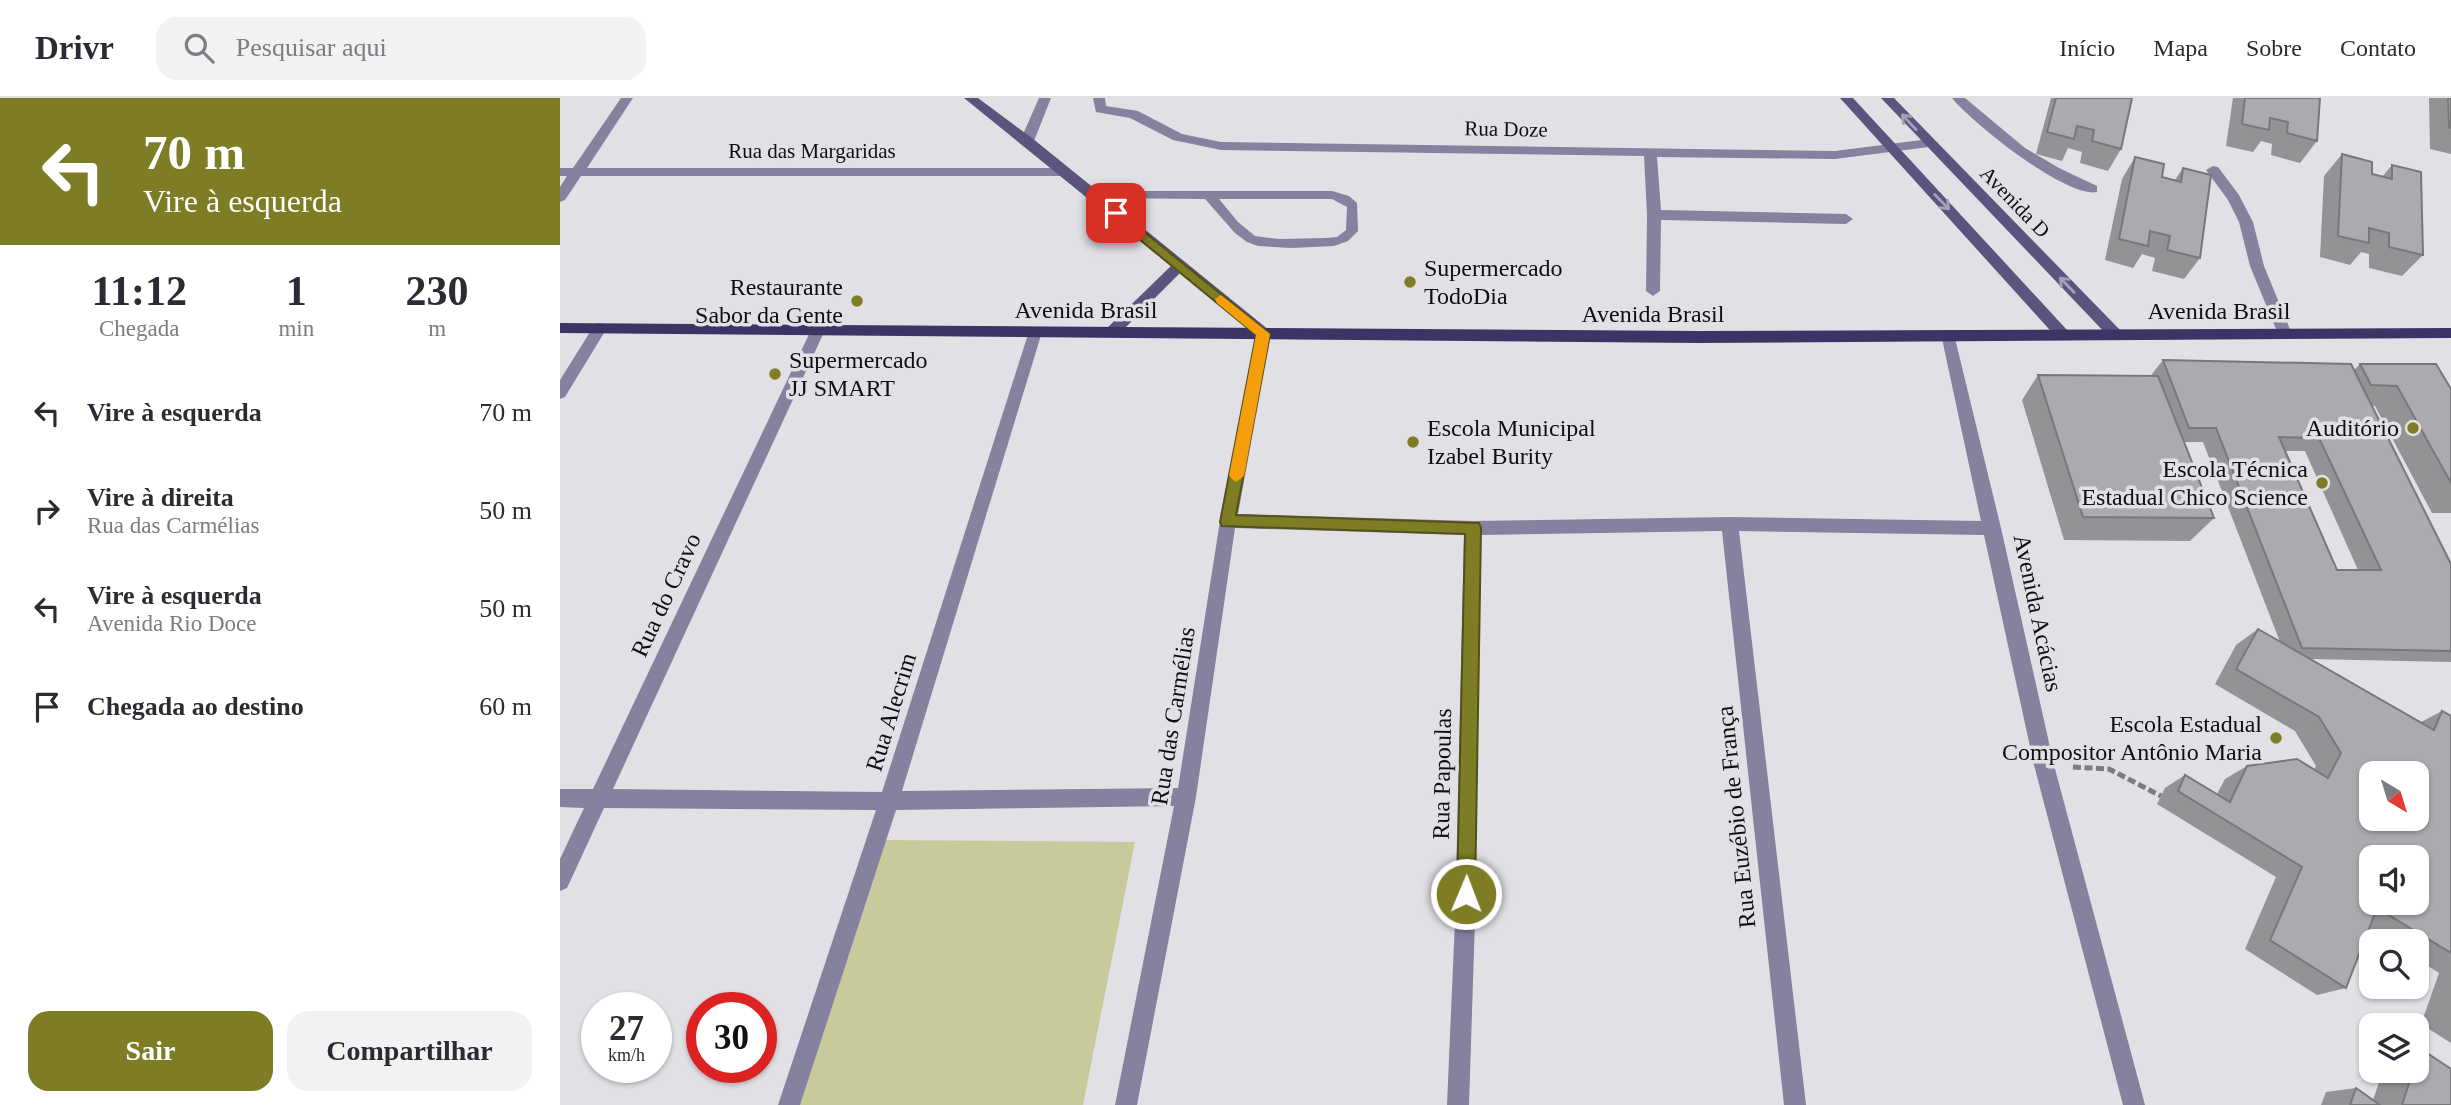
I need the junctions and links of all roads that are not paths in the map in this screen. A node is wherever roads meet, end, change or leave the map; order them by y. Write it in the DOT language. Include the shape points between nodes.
graph roads {
  1 [pos="627,98"];
  2 [pos="970,98"];
  3 [pos="1045,98"];
  4 [pos="1099,98"];
  5 [pos="1846,98"];
  6 [pos="1886,98"];
  7 [pos="1958,98"];
  8 [pos="1027,141"];
  9 [pos="1929,144"];
  10 [pos="1890,148"];
  11 [pos="1650,152"];
  12 [pos="2213,170"];
  13 [pos="1064,172"];
  14 [pos="560,173"];
  15 [pos="579,173"];
  16 [pos="2092,189"];
  17 [pos="1094,195"];
  18 [pos="1208,195"];
  19 [pos="560,197"];
  20 [pos="1654,215"];
  21 [pos="1846,219"];
  22 [pos="1180,265"];
  23 [pos="1653,291"];
  24 [pos="560,328"];
  25 [pos="600,328"];
  26 [pos="818,330"];
  27 [pos="1035,332"];
  28 [pos="1111,332"];
  29 [pos="2451,332"];
  30 [pos="1264,334"];
  31 [pos="1948,334"];
  32 [pos="2062,334"];
  33 [pos="2115,334"];
  34 [pos="2285,334"];
  35 [pos="560,393"];
  36 [pos="1228,522"];
  37 [pos="1730,524"];
  38 [pos="1473,528"];
  39 [pos="1993,528"];
  40 [pos="598,797"];
  41 [pos="1186,797"];
  42 [pos="560,798"];
  43 [pos="889,800"];
  44 [pos="560,881"];
  45 [pos="789,1105"];
  46 [pos="1126,1105"];
  47 [pos="1458,1105"];
  48 [pos="1794,1105"];
  49 [pos="2134,1105"];
  1 -- 15 [label="street"];
  2 -- 8 [label="street"];
  3 -- 8 [label="street"];
  4 -- 11 [label="street, Rua Doze" via="1104,112 1133,114 1178,137 1221,146"];
  5 -- 10 [label="street"];
  9 -- 6 [label="street, Avenida D, one-way"];
  7 -- 16 [label="street" via="2026,157"];
  8 -- 13 [label="street"];
  9 -- 10 [label="street, Rua Doze"];
  33 -- 9 [label="street, Avenida D, one-way"];
  10 -- 11 [label="street, Rua Doze" via="1835,155"];
  10 -- 32 [label="street, one-way"];
  11 -- 20 [label="street"];
  12 -- 34 [label="street" via="2246,222 2257,266"];
  13 -- 15 [label="street, Rua das Margaridas"];
  13 -- 17 [label="street"];
  14 -- 15 [label="street, Rua das Margaridas"];
  15 -- 19 [label="street"];
  17 -- 18 [label="lane"];
  17 -- 22 [label="street"];
  18 -- 18 [label="lane" via="1332,195 1353,206 1352,231 1334,242 1263,242 1251,239"];
  20 -- 21 [label="street"];
  20 -- 23 [label="street"];
  22 -- 28 [label="street"];
  22 -- 30 [label="street"];
  24 -- 25 [label="main road, Avenida Brasil"];
  25 -- 26 [label="main road, Avenida Brasil"];
  25 -- 35 [label="street"];
  26 -- 27 [label="main road, Avenida Brasil"];
  26 -- 40 [label="street, Rua do Cravo"];
  27 -- 28 [label="main road, Avenida Brasil"];
  27 -- 43 [label="street, Rua Alecrim"];
  28 -- 30 [label="main road, Avenida Brasil"];
  29 -- 34 [label="main road, Avenida Brasil"];
  30 -- 31 [label="main road, Avenida Brasil"];
  30 -- 36 [label="street, Rua das Carmélias"];
  31 -- 32 [label="main road, Avenida Brasil"];
  31 -- 39 [label="street, Avenida Acácias"];
  32 -- 33 [label="main road, Avenida Brasil"];
  33 -- 34 [label="main road, Avenida Brasil"];
  36 -- 38 [label="street"];
  36 -- 41 [label="street, Rua das Carmélias"];
  37 -- 38 [label="street"];
  37 -- 39 [label="street"];
  37 -- 48 [label="street, Rua Euzébio de França"];
  38 -- 47 [label="street, Rua Papoulas"];
  39 -- 49 [label="street, Avenida Acácias" via="2044,765"];
  40 -- 42 [label="street"];
  40 -- 43 [label="street"];
  40 -- 44 [label="street, Rua do Cravo"];
  41 -- 43 [label="street"];
  41 -- 46 [label="street, Rua das Carmélias"];
  43 -- 45 [label="street, Rua Alecrim"];
}
